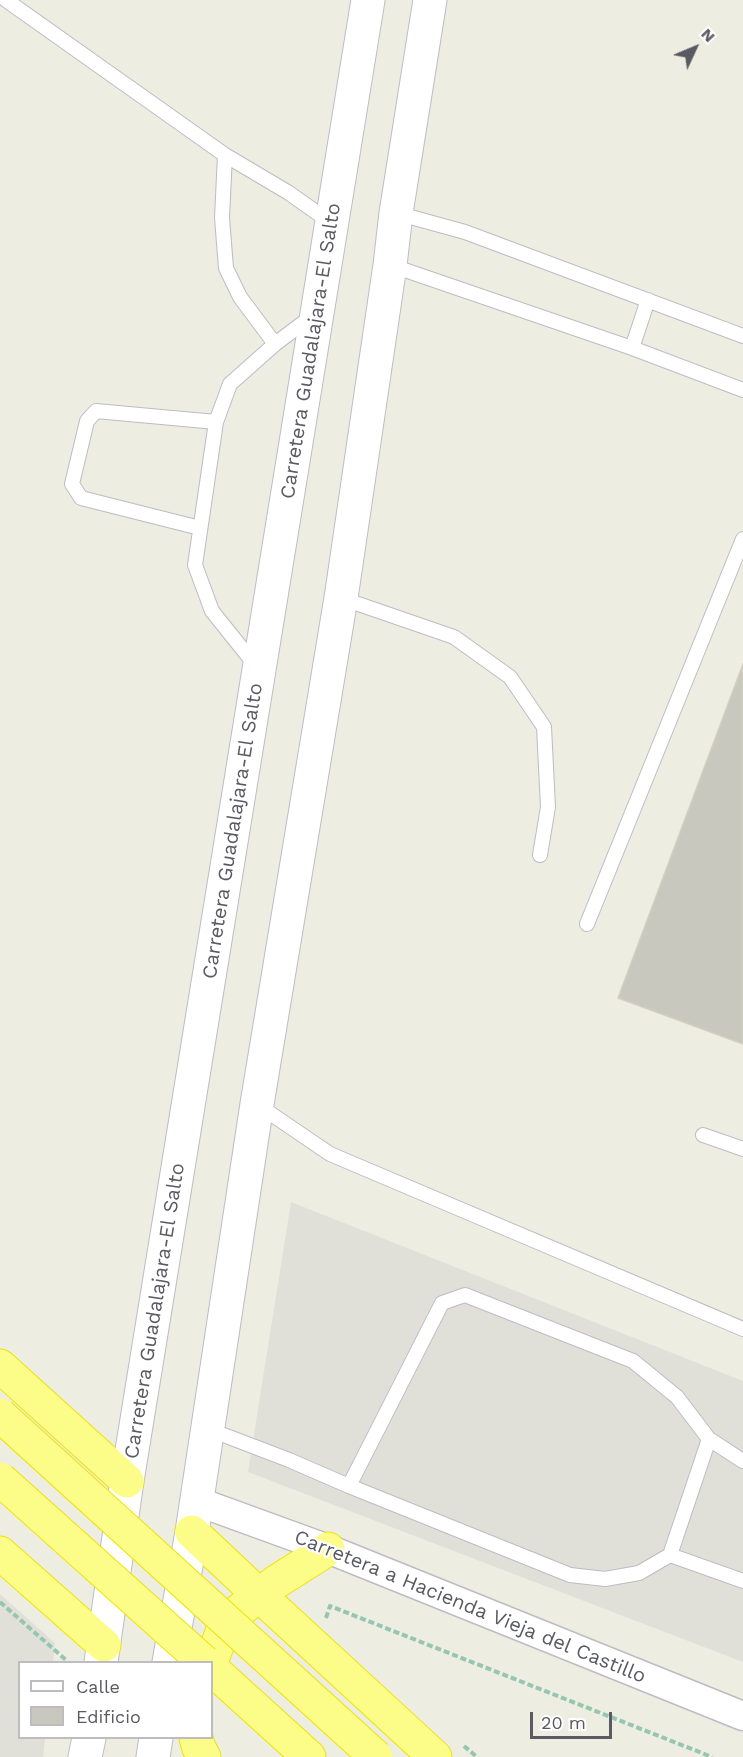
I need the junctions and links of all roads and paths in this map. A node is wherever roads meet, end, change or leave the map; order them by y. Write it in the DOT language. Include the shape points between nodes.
graph roads {
  1 [pos="6,0"];
  2 [pos="368,0"];
  3 [pos="430,0"];
  4 [pos="225,155"];
  5 [pos="396,213"];
  6 [pos="332,223"];
  7 [pos="390,265"];
  8 [pos="648,300"];
  9 [pos="317,312"];
  10 [pos="743,336"];
  11 [pos="275,344"];
  12 [pos="632,348"];
  13 [pos="743,390"];
  14 [pos="216,422"];
  15 [pos="200,528"];
  16 [pos="743,539"];
  17 [pos="341,598"];
  18 [pos="259,671"];
  19 [pos="540,855"];
  20 [pos="587,924"];
  21 [pos="256,1104"];
  22 [pos="703,1135"];
  23 [pos="743,1149"];
  24 [pos="743,1329"];
  25 [pos="0,1366"];
  26 [pos="0,1415"];
  27 [pos="208,1429"];
  28 [pos="709,1439"];
  29 [pos="743,1461"];
  30 [pos="0,1479"];
  31 [pos="127,1481"];
  32 [pos="349,1486"];
  33 [pos="194,1516"];
  34 [pos="328,1549"];
  35 [pos="0,1553"];
  36 [pos="670,1555"];
  37 [pos="743,1581"];
  38 [pos="258,1594"];
  39 [pos="0,1602"];
  40 [pos="324,1620"];
  41 [pos="103,1654"];
  42 [pos="66,1661"];
  43 [pos="169,1661"];
  44 [pos="203,1661"];
  45 [pos="211,1661"];
  46 [pos="213,1670"];
  47 [pos="743,1716"];
  48 [pos="89,1739"];
  49 [pos="156,1739"];
  50 [pos="197,1739"];
  51 [pos="447,1749"];
  52 [pos="85,1757"];
  53 [pos="153,1757"];
  54 [pos="204,1757"];
  55 [pos="309,1757"];
  56 [pos="376,1757"];
  57 [pos="477,1757"];
  58 [pos="712,1757"];
  1 -- 4 [label="lane"];
  2 -- 6 [label="main road, Carretera Guadalajara-El Salto"];
  3 -- 5 [label="main road"];
  4 -- 6 [label="lane"];
  4 -- 11 [label="lane" via="225,268 240,297"];
  5 -- 7 [label="main road"];
  5 -- 8 [label="lane" via="465,232"];
  6 -- 9 [label="main road, Carretera Guadalajara-El Salto"];
  7 -- 12 [label="lane"];
  7 -- 17 [label="main road"];
  8 -- 10 [label="lane"];
  8 -- 12 [label="lane"];
  9 -- 11 [label="lane"];
  9 -- 18 [label="main road, Carretera Guadalajara-El Salto"];
  11 -- 14 [label="lane" via="230,384"];
  12 -- 13 [label="lane"];
  14 -- 15 [label="lane"];
  14 -- 15 [label="lane" via="96,411 87,421 72,484 81,498"];
  15 -- 18 [label="lane" via="195,565 212,611"];
  16 -- 20 [label="lane"];
  17 -- 19 [label="lane" via="454,637 510,677 544,727 548,807"];
  17 -- 21 [label="main road"];
  18 -- 31 [label="main road, Carretera Guadalajara-El Salto"];
  21 -- 24 [label="lane" via="330,1154"];
  21 -- 27 [label="main road"];
  22 -- 23 [label="lane"];
  25 -- 31 [label="highway"];
  26 -- 56 [label="highway, bridge"];
  27 -- 32 [label="lane"];
  27 -- 33 [label="main road"];
  28 -- 29 [label="lane"];
  28 -- 32 [label="lane" via="676,1397 633,1361 465,1295 442,1303"];
  28 -- 36 [label="lane"];
  30 -- 44 [label="highway, bridge"];
  31 -- 41 [label="main road, Carretera Guadalajara-El Salto"];
  32 -- 36 [label="lane" via="570,1575 605,1579 639,1573"];
  33 -- 34 [label="street, Carretera a Hacienda Vieja del Castillo"];
  33 -- 38 [label="highway"];
  33 -- 43 [label="main road"];
  34 -- 38 [label="highway"];
  34 -- 47 [label="street, Carretera a Hacienda Vieja del Castillo"];
  35 -- 41 [label="highway"];
  36 -- 37 [label="lane"];
  38 -- 45 [label="highway" via="224,1627"];
  38 -- 51 [label="highway"];
  39 -- 42 [label="path"];
  40 -- 58 [label="path" via="330,1606"];
  46 -- 55 [label="highway"];
  48 -- 52 [label="main road"];
  49 -- 53 [label="main road"];
  50 -- 54 [label="highway"];
  51 -- 57 [label="path"];
}
